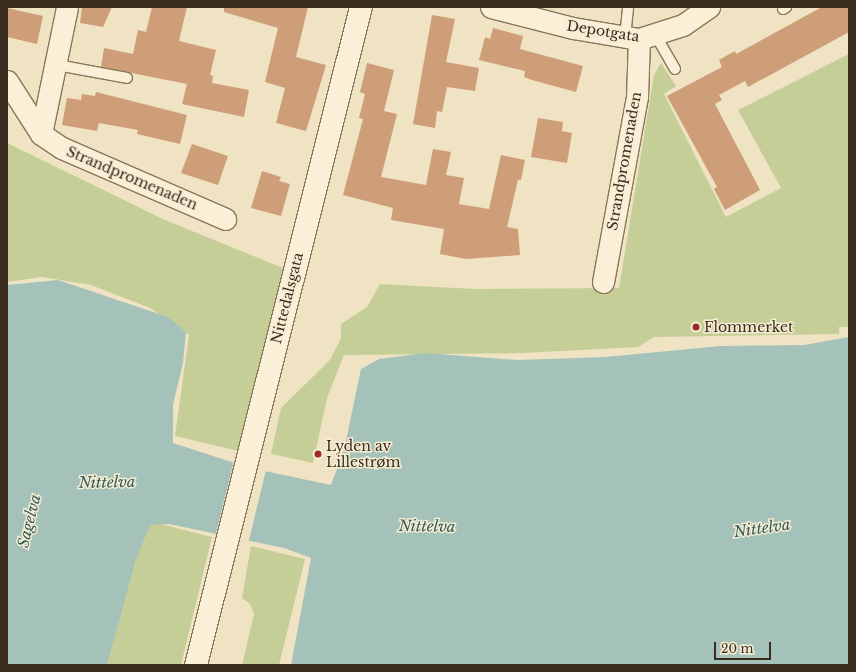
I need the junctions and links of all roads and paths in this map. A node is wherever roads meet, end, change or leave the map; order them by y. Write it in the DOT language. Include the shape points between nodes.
graph roads {
  1 [pos="67,7"];
  2 [pos="361,7"];
  3 [pos="491,7"];
  4 [pos="628,7"];
  5 [pos="709,7"];
  6 [pos="640,37"];
  7 [pos="57,65"];
  8 [pos="675,69"];
  9 [pos="127,78"];
  10 [pos="7,82"];
  11 [pos="41,134"];
  12 [pos="225,219"];
  13 [pos="602,282"];
  14 [pos="196,665"];
  1 -- 7 [label="street"];
  2 -- 14 [label="main road, Nittedalsgata"];
  3 -- 6 [label="street, Depotgata"];
  4 -- 6 [label="lane"];
  5 -- 6 [label="street, Depotgata" via="683,25"];
  6 -- 8 [label="lane"];
  6 -- 13 [label="street, Strandpromenaden" via="637,97"];
  7 -- 9 [label="lane"];
  7 -- 11 [label="street"];
  10 -- 11 [label="street"];
  11 -- 12 [label="street, Strandpromenaden" via="88,160"];
}
